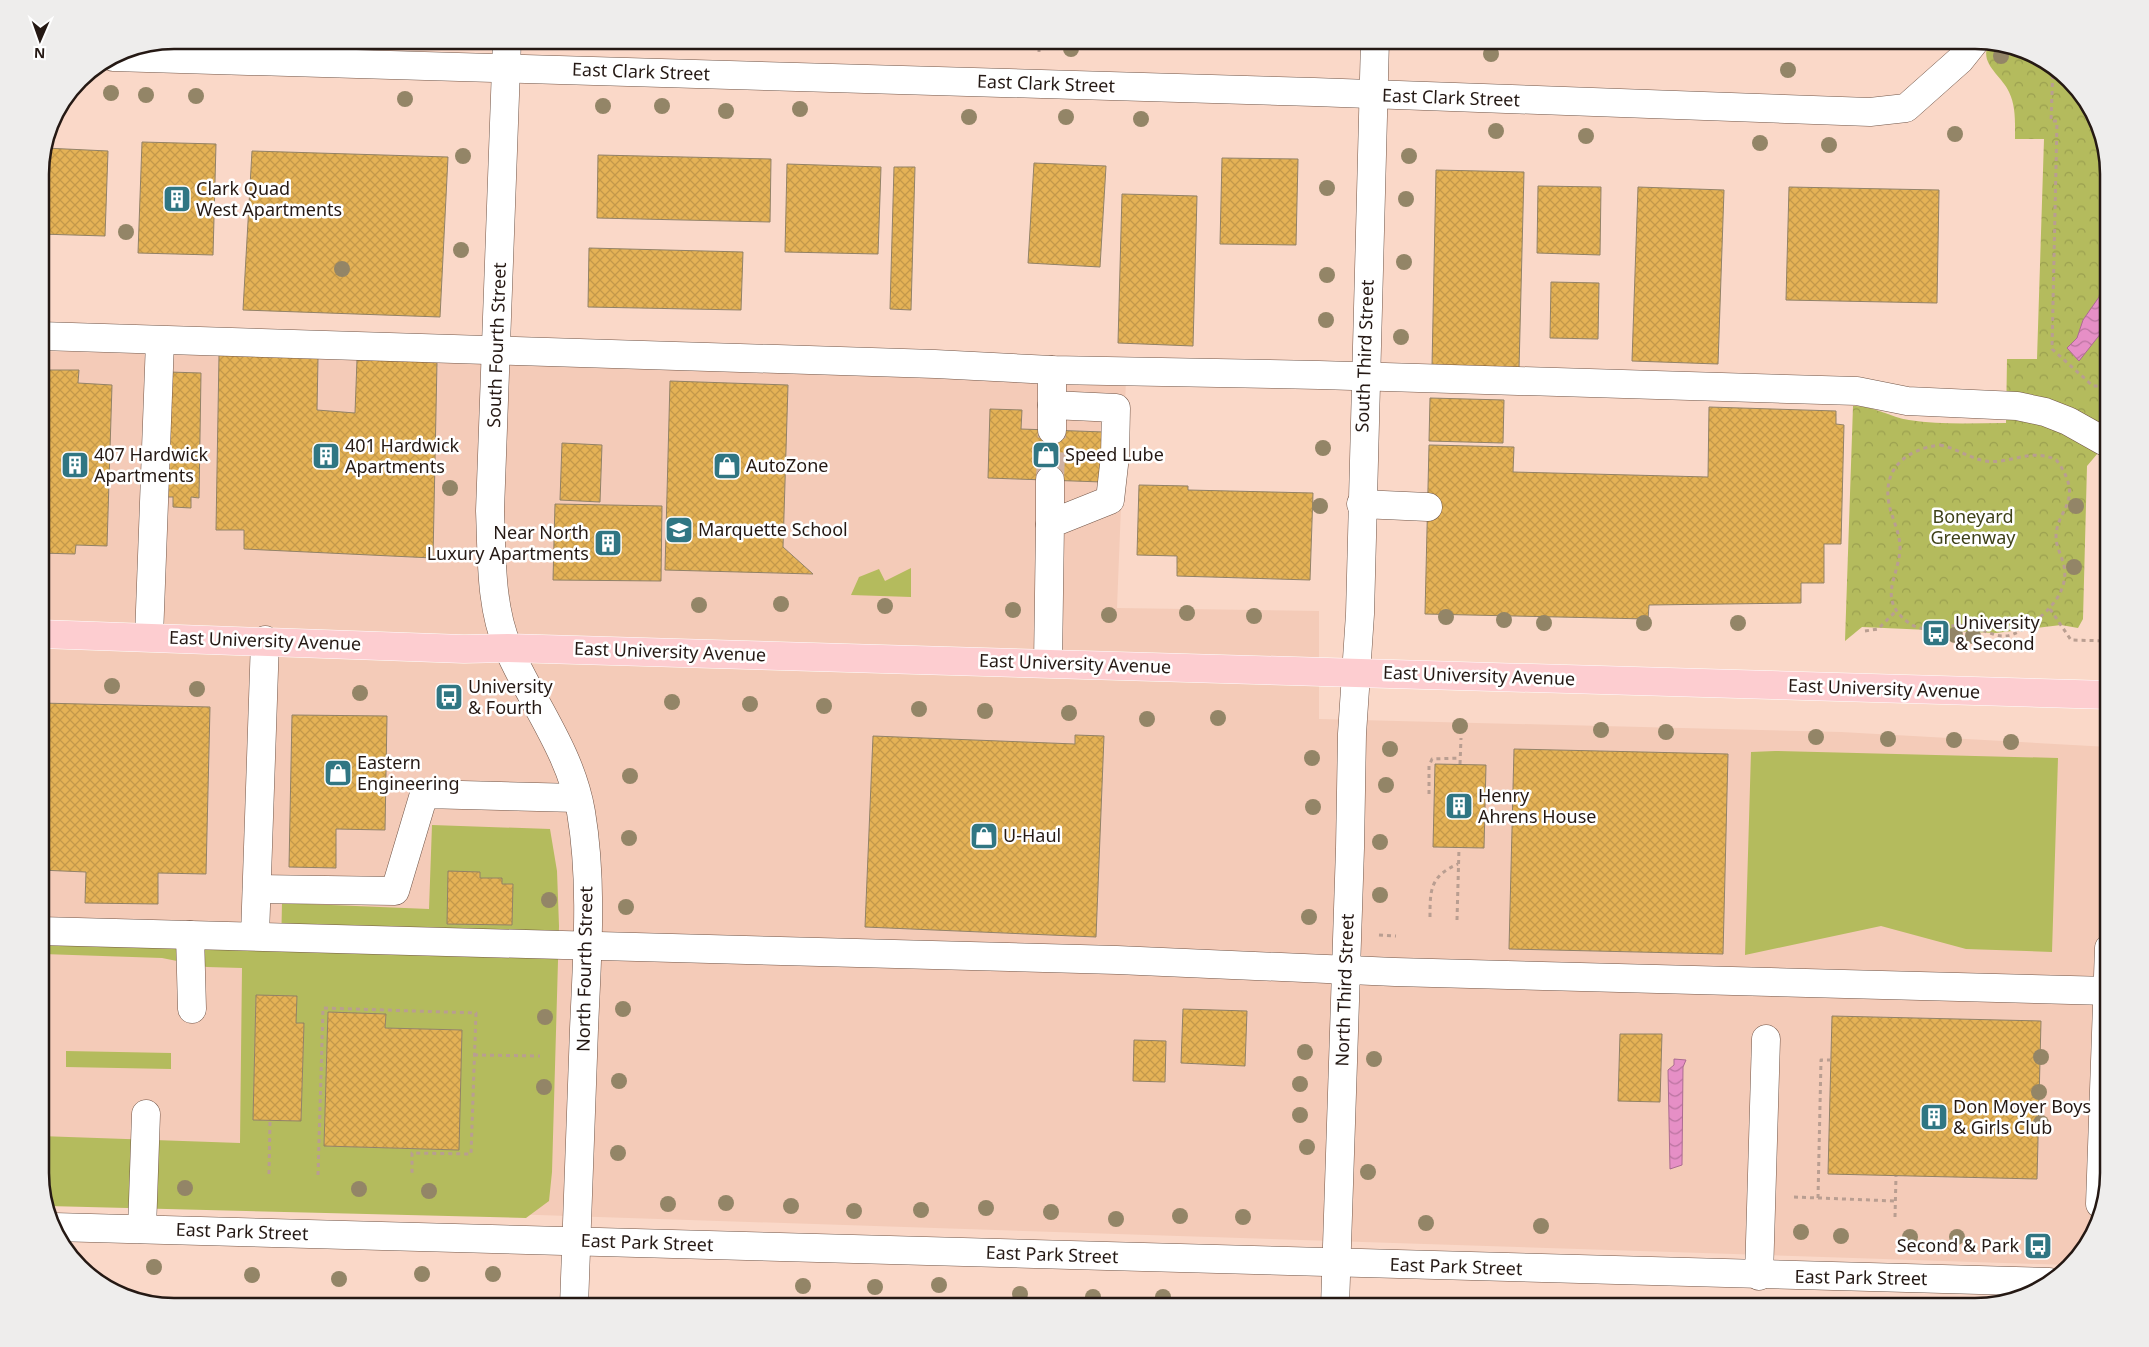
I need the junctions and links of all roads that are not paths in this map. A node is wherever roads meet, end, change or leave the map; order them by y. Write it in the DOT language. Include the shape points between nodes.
graph roads {
  1 [pos="507,49"];
  2 [pos="1374,49"];
  3 [pos="1968,50"];
  4 [pos="128,57"];
  5 [pos="506,68"];
  6 [pos="1373,95"];
  7 [pos="49,336"];
  8 [pos="160,341"];
  9 [pos="497,352"];
  10 [pos="1052,370"];
  11 [pos="1364,377"];
  12 [pos="2100,439"];
  13 [pos="1050,480"];
  14 [pos="1361,504"];
  15 [pos="1428,507"];
  16 [pos="1050,524"];
  17 [pos="49,634"];
  18 [pos="149,637"];
  19 [pos="265,640"];
  20 [pos="508,648"];
  21 [pos="1048,663"];
  22 [pos="1355,672"];
  23 [pos="2100,695"];
  24 [pos="577,798"];
  25 [pos="257,890"];
  26 [pos="49,931"];
  27 [pos="190,935"];
  28 [pos="255,936"];
  29 [pos="588,947"];
  30 [pos="1346,970"];
  31 [pos="2100,991"];
  32 [pos="192,1009"];
  33 [pos="1766,1039"];
  34 [pos="146,1114"];
  35 [pos="61,1227"];
  36 [pos="142,1229"];
  37 [pos="576,1241"];
  38 [pos="1336,1263"];
  39 [pos="1759,1276"];
  40 [pos="2038,1282"];
  41 [pos="574,1298"];
  42 [pos="1334,1298"];
  1 -- 5 [label="street, South Fourth Street"];
  2 -- 6 [label="street, South Third Street"];
  3 -- 6 [label="street, East Clark Street" via="1906,108 1870,112"];
  4 -- 5 [label="street, East Clark Street"];
  5 -- 6 [label="street, East Clark Street"];
  5 -- 9 [label="street, South Fourth Street"];
  6 -- 11 [label="street, South Third Street"];
  7 -- 8 [label="street"];
  8 -- 9 [label="street"];
  8 -- 18 [label="street"];
  9 -- 10 [label="street"];
  9 -- 20 [label="street, South Fourth Street" via="491,551 497,616"];
  10 -- 11 [label="street"];
  10 -- 16 [label="street" via="1052,418 1116,408 1116,427 1110,500"];
  11 -- 12 [label="street" via="1857,391 1907,401 2017,406 2046,412"];
  11 -- 14 [label="street, South Third Street"];
  13 -- 16 [label="street"];
  14 -- 15 [label="street"];
  14 -- 22 [label="street, South Third Street" via="1360,614"];
  16 -- 21 [label="street"];
  17 -- 18 [label="main road, East University Avenue"];
  18 -- 19 [label="main road, East University Avenue"];
  19 -- 20 [label="main road, East University Avenue"];
  19 -- 25 [label="street"];
  20 -- 21 [label="main road, East University Avenue"];
  20 -- 24 [label="street, North Fourth Street" via="567,763"];
  21 -- 22 [label="main road, East University Avenue"];
  22 -- 23 [label="main road, East University Avenue"];
  22 -- 30 [label="street, North Third Street"];
  24 -- 25 [label="street" via="424,794 395,891"];
  24 -- 29 [label="street, North Fourth Street" via="587,851"];
  25 -- 28 [label="street"];
  26 -- 27 [label="street"];
  27 -- 28 [label="street"];
  27 -- 32 [label="street"];
  28 -- 29 [label="street"];
  29 -- 30 [label="street" via="1117,960"];
  29 -- 37 [label="street, North Fourth Street"];
  30 -- 31 [label="street"];
  30 -- 38 [label="street, North Third Street"];
  33 -- 39 [label="street"];
  34 -- 36 [label="street"];
  35 -- 36 [label="street, East Park Street"];
  36 -- 37 [label="street, East Park Street"];
  37 -- 38 [label="street, East Park Street"];
  37 -- 41 [label="street, North Fourth Street"];
  38 -- 39 [label="street, East Park Street"];
  38 -- 42 [label="street, North Third Street"];
  39 -- 40 [label="street, East Park Street"];
}
